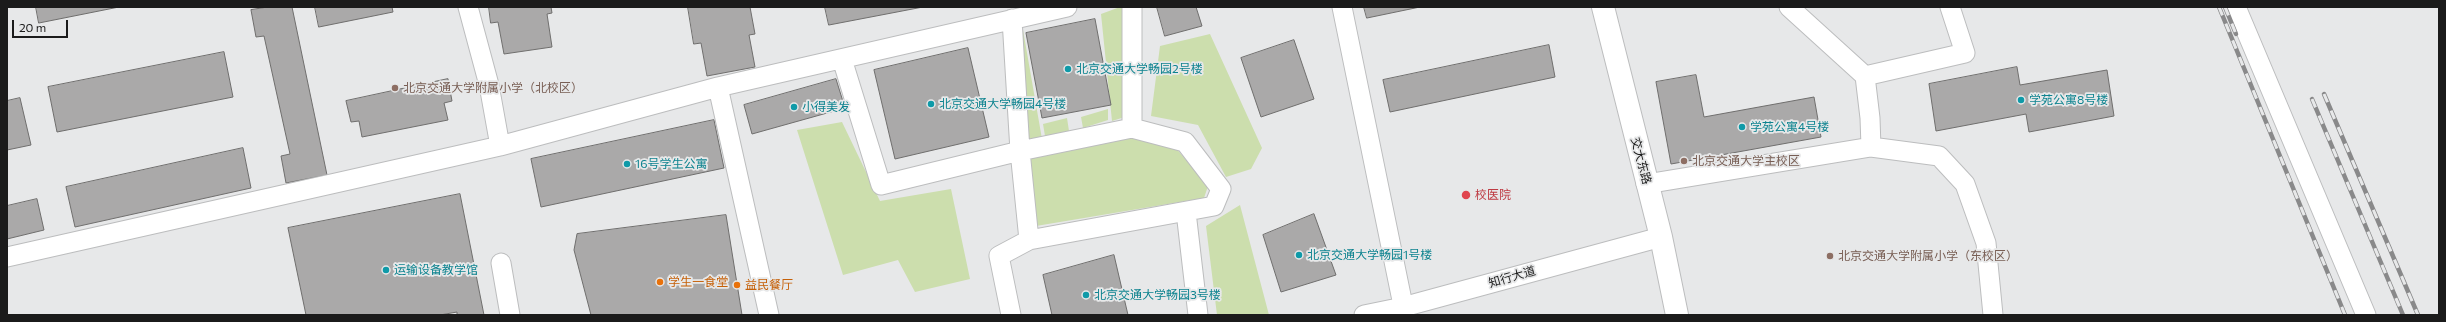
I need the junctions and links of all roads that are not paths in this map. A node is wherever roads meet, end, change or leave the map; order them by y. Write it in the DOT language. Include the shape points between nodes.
graph roads {
  1 [pos="468,7"];
  2 [pos="1067,7"];
  3 [pos="1132,7"];
  4 [pos="1342,7"];
  5 [pos="1603,7"];
  6 [pos="1789,7"];
  7 [pos="1950,7"];
  8 [pos="2236,7"];
  9 [pos="1012,19"];
  10 [pos="842,58"];
  11 [pos="1865,76"];
  12 [pos="718,87"];
  13 [pos="1132,128"];
  14 [pos="500,146"];
  15 [pos="1871,147"];
  16 [pos="1020,151"];
  17 [pos="1646,184"];
  18 [pos="1186,212"];
  19 [pos="1661,237"];
  20 [pos="1029,240"];
  21 [pos="7,257"];
  22 [pos="501,262"];
  23 [pos="1404,311"];
  24 [pos="510,315"];
  25 [pos="769,315"];
  26 [pos="1011,315"];
  27 [pos="1198,315"];
  28 [pos="1364,315"];
  29 [pos="1677,315"];
  30 [pos="1993,315"];
  31 [pos="2366,315"];
  1 -- 14 [label="street" via="490,85"];
  2 -- 9 [label="street"];
  3 -- 13 [label="street"];
  4 -- 23 [label="street"];
  5 -- 17 [label="street, 交大东路"];
  6 -- 11 [label="street"];
  7 -- 11 [label="street" via="1965,53"];
  8 -- 31 [label="street"];
  9 -- 10 [label="street"];
  9 -- 16 [label="street"];
  10 -- 12 [label="street"];
  10 -- 16 [label="street" via="881,185"];
  11 -- 15 [label="street"];
  12 -- 14 [label="street"];
  12 -- 25 [label="street"];
  13 -- 16 [label="street"];
  13 -- 18 [label="street" via="1185,142 1221,189 1214,206"];
  14 -- 21 [label="street"];
  15 -- 17 [label="street"];
  15 -- 30 [label="street" via="1939,156 1966,184 1986,243"];
  16 -- 20 [label="street"];
  17 -- 19 [label="street, 交大东路"];
  18 -- 20 [label="street"];
  18 -- 27 [label="street"];
  19 -- 23 [label="street, 知行大道"];
  19 -- 29 [label="street, 交大东路"];
  20 -- 26 [label="street" via="999,256"];
  22 -- 24 [label="street"];
  23 -- 28 [label="street, 知行大道"];
}
